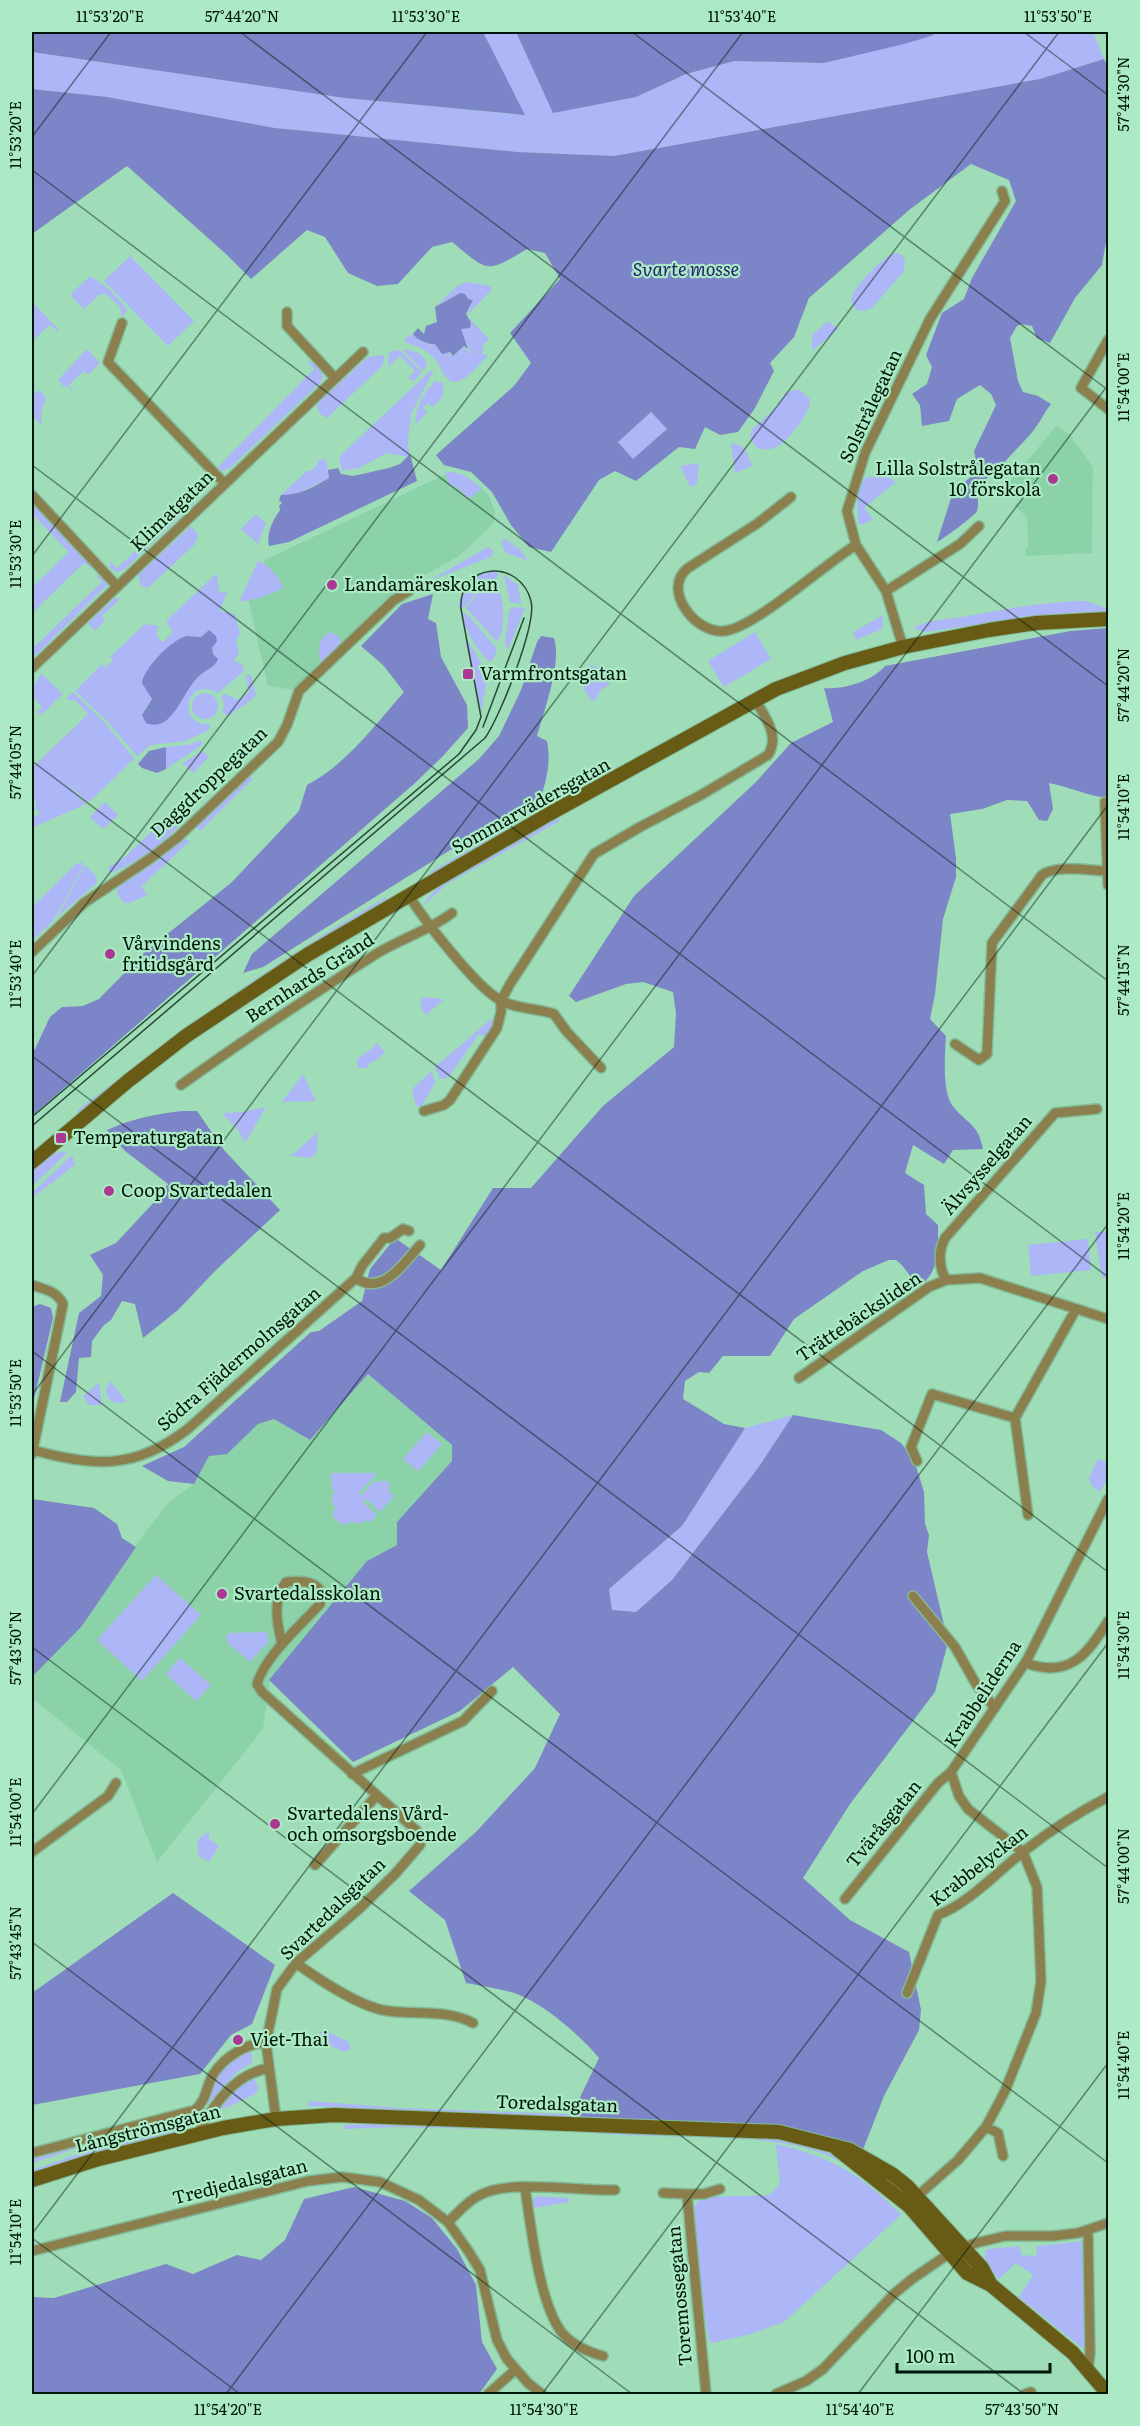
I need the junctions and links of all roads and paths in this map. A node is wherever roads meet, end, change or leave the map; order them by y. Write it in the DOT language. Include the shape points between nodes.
graph roads {
  1 [pos="1002,191"];
  2 [pos="287,312"];
  3 [pos="122,323"];
  4 [pos="1108,340"];
  5 [pos="363,352"];
  6 [pos="335,378"];
  7 [pos="1108,409"];
  8 [pos="225,483"];
  9 [pos="32,495"];
  10 [pos="791,497"];
  11 [pos="979,526"];
  12 [pos="856,546"];
  13 [pos="117,586"];
  14 [pos="409,591"];
  15 [pos="886,591"];
  16 [pos="1108,619"];
  17 [pos="903,647"];
  18 [pos="32,668"];
  19 [pos="756,700"];
  20 [pos="1105,802"];
  21 [pos="1108,871"];
  22 [pos="1108,885"];
  23 [pos="409,896"];
  24 [pos="452,913"];
  25 [pos="430,925"];
  26 [pos="32,952"];
  27 [pos="501,1001"];
  28 [pos="955,1044"];
  29 [pos="601,1068"];
  30 [pos="181,1085"];
  31 [pos="1096,1109"];
  32 [pos="424,1110"];
  33 [pos="32,1162"];
  34 [pos="409,1231"];
  35 [pos="420,1245"];
  36 [pos="356,1278"];
  37 [pos="946,1280"];
  38 [pos="32,1285"];
  39 [pos="1076,1309"];
  40 [pos="1108,1319"];
  41 [pos="800,1378"];
  42 [pos="1015,1418"];
  43 [pos="32,1452"];
  44 [pos="917,1461"];
  45 [pos="1108,1498"];
  46 [pos="1028,1515"];
  47 [pos="913,1596"];
  48 [pos="1108,1621"];
  49 [pos="282,1644"];
  50 [pos="1026,1663"];
  51 [pos="492,1691"];
  52 [pos="995,1708"];
  53 [pos="951,1772"];
  54 [pos="352,1774"];
  55 [pos="116,1783"];
  56 [pos="377,1795"];
  57 [pos="1108,1797"];
  58 [pos="32,1852"];
  59 [pos="1023,1852"];
  60 [pos="315,1865"];
  61 [pos="845,1899"];
  62 [pos="296,1964"];
  63 [pos="907,1993"];
  64 [pos="472,2023"];
  65 [pos="266,2043"];
  66 [pos="268,2068"];
  67 [pos="276,2119"];
  68 [pos="986,2127"];
  69 [pos="198,2134"];
  70 [pos="32,2153"];
  71 [pos="1003,2156"];
  72 [pos="32,2180"];
  73 [pos="525,2188"];
  74 [pos="720,2189"];
  75 [pos="615,2190"];
  76 [pos="663,2193"];
  77 [pos="687,2194"];
  78 [pos="913,2201"];
  79 [pos="448,2222"];
  80 [pos="1108,2223"];
  81 [pos="1088,2231"];
  82 [pos="964,2249"];
  83 [pos="32,2251"];
  84 [pos="950,2253"];
  85 [pos="991,2285"];
  86 [pos="603,2356"];
  87 [pos="515,2370"];
  88 [pos="1088,2370"];
  89 [pos="488,2394"];
  90 [pos="542,2394"];
  91 [pos="706,2394"];
  92 [pos="776,2394"];
  93 [pos="1108,2394"];
  1 -- 12 [label="street, Solstrålegatan" via="1005,201 930,319 865,453 847,511"];
  2 -- 6 [label="street" via="287,326"];
  3 -- 8 [label="street" via="108,362"];
  4 -- 7 [label="street" via="1081,388"];
  5 -- 6 [label="street, Klimatgatan"];
  6 -- 8 [label="street, Klimatgatan"];
  8 -- 13 [label="street, Klimatgatan"];
  9 -- 13 [label="street"];
  10 -- 12 [label="street" via="681,575 677,587 681,601 701,625 724,631 746,624"];
  11 -- 15 [label="street" via="960,544"];
  12 -- 15 [label="street, Solstrålegatan"];
  13 -- 18 [label="street, Klimatgatan"];
  14 -- 26 [label="street, Daggdroppegatan" via="394,600 299,691 278,742 177,837 84,903"];
  15 -- 17 [label="street, Solstrålegatan"];
  16 -- 17 [label="street, Sommarvädersgatan" via="1036,623"];
  17 -- 19 [label="street, Sommarvädersgatan" via="845,663"];
  19 -- 23 [label="street, Sommarvädersgatan"];
  19 -- 27 [label="street" via="774,735 768,755 596,852"];
  20 -- 21 [label="street"];
  21 -- 22 [label="street"];
  21 -- 28 [label="street" via="1048,871 1035,884 992,943 987,1053 979,1059"];
  23 -- 25 [label="street"];
  23 -- 33 [label="street, Sommarvädersgatan" via="307,955 209,1019"];
  24 -- 25 [label="street, Bernhards Gränd" via="440,923"];
  25 -- 27 [label="street" via="475,978"];
  25 -- 30 [label="street, Bernhards Gränd" via="308,997"];
  27 -- 29 [label="street" via="554,1014"];
  27 -- 32 [label="street" via="497,1028 450,1100"];
  31 -- 37 [label="street, Älvsysselgatan" via="1055,1113 945,1238 939,1256"];
  34 -- 36 [label="street, Södra Fjädermolnsgatan" via="403,1229 384,1238"];
  35 -- 36 [label="street" via="385,1281 368,1284"];
  36 -- 43 [label="street, Södra Fjädermolnsgatan" via="189,1428 162,1446 145,1455 105,1463"];
  37 -- 39 [label="street, Trättebäcksliden" via="980,1278"];
  37 -- 41 [label="street, Trättebäcksliden" via="929,1287"];
  38 -- 43 [label="street" via="54,1292 63,1304"];
  39 -- 40 [label="street, Trättebäcksliden"];
  39 -- 42 [label="street"];
  42 -- 44 [label="street" via="932,1394 911,1447"];
  42 -- 46 [label="street"];
  45 -- 50 [label="street, Krabbeliderna"];
  47 -- 52 [label="street" via="956,1647 976,1684"];
  48 -- 50 [label="street" via="1088,1651 1072,1662 1050,1669"];
  49 -- 49 [label="street, Svartedalsgatan" via="320,1604 320,1589 314,1584 286,1582 278,1592"];
  49 -- 54 [label="street, Svartedalsgatan" via="257,1684"];
  50 -- 52 [label="street, Krabbeliderna"];
  51 -- 54 [label="street" via="463,1721"];
  52 -- 53 [label="street, Krabbeliderna"];
  53 -- 59 [label="street, Krabbeliderna" via="968,1809"];
  53 -- 61 [label="street, Tväråsgatan"];
  54 -- 56 [label="street, Svartedalsgatan"];
  55 -- 58 [label="street" via="108,1796"];
  56 -- 60 [label="street"];
  56 -- 62 [label="street, Svartedalsgatan" via="417,1831 420,1845 359,1910"];
  57 -- 59 [label="street, Krabbelyckan" via="1064,1820"];
  59 -- 63 [label="street, Krabbelyckan" via="948,1912 938,1915"];
  59 -- 68 [label="street" via="1037,1887 1041,1981 1036,2013"];
  62 -- 64 [label="street" via="337,1990 381,2010 459,2016"];
  62 -- 65 [label="street, Svartedalsgatan" via="277,1989"];
  65 -- 66 [label="street, Svartedalsgatan"];
  65 -- 70 [label="street, Långströmsgatan" via="253,2044 224,2063 214,2073 195,2110"];
  66 -- 67 [label="street, Svartedalsgatan"];
  66 -- 69 [label="street" via="237,2081 208,2115"];
  67 -- 69 [label="street, Långströmsgatan"];
  67 -- 78 [label="street, Toredalsgatan" via="334,2115 751,2130 797,2135 834,2147"];
  68 -- 71 [label="street" via="998,2133"];
  68 -- 78 [label="street" via="958,2160"];
  69 -- 72 [label="street, Långströmsgatan"];
  73 -- 75 [label="street"];
  73 -- 79 [label="street" via="480,2194"];
  73 -- 86 [label="street" via="539,2272 552,2314 571,2340 586,2352"];
  74 -- 77 [label="street"];
  76 -- 77 [label="street"];
  77 -- 91 [label="street, Toremossegatan"];
  78 -- 82 [label="street, Toredalsgatan"];
  78 -- 84 [label="street, Toredalsgatan"];
  79 -- 83 [label="street, Tredjedalsgatan" via="395,2187 342,2177 308,2181"];
  79 -- 87 [label="street, Tredjedalsgatan" via="480,2270 497,2340"];
  80 -- 81 [label="street"];
  81 -- 82 [label="street" via="1005,2236"];
  81 -- 88 [label="street"];
  82 -- 84 [label="street"];
  82 -- 85 [label="street, Toredalsgatan"];
  84 -- 85 [label="street, Toredalsgatan" via="968,2273"];
  84 -- 92 [label="street" via="896,2293 823,2369"];
  85 -- 88 [label="street, Toredalsgatan"];
  87 -- 89 [label="street"];
  87 -- 90 [label="street, Tredjedalsgatan"];
  88 -- 93 [label="street, Toredalsgatan"];
}
